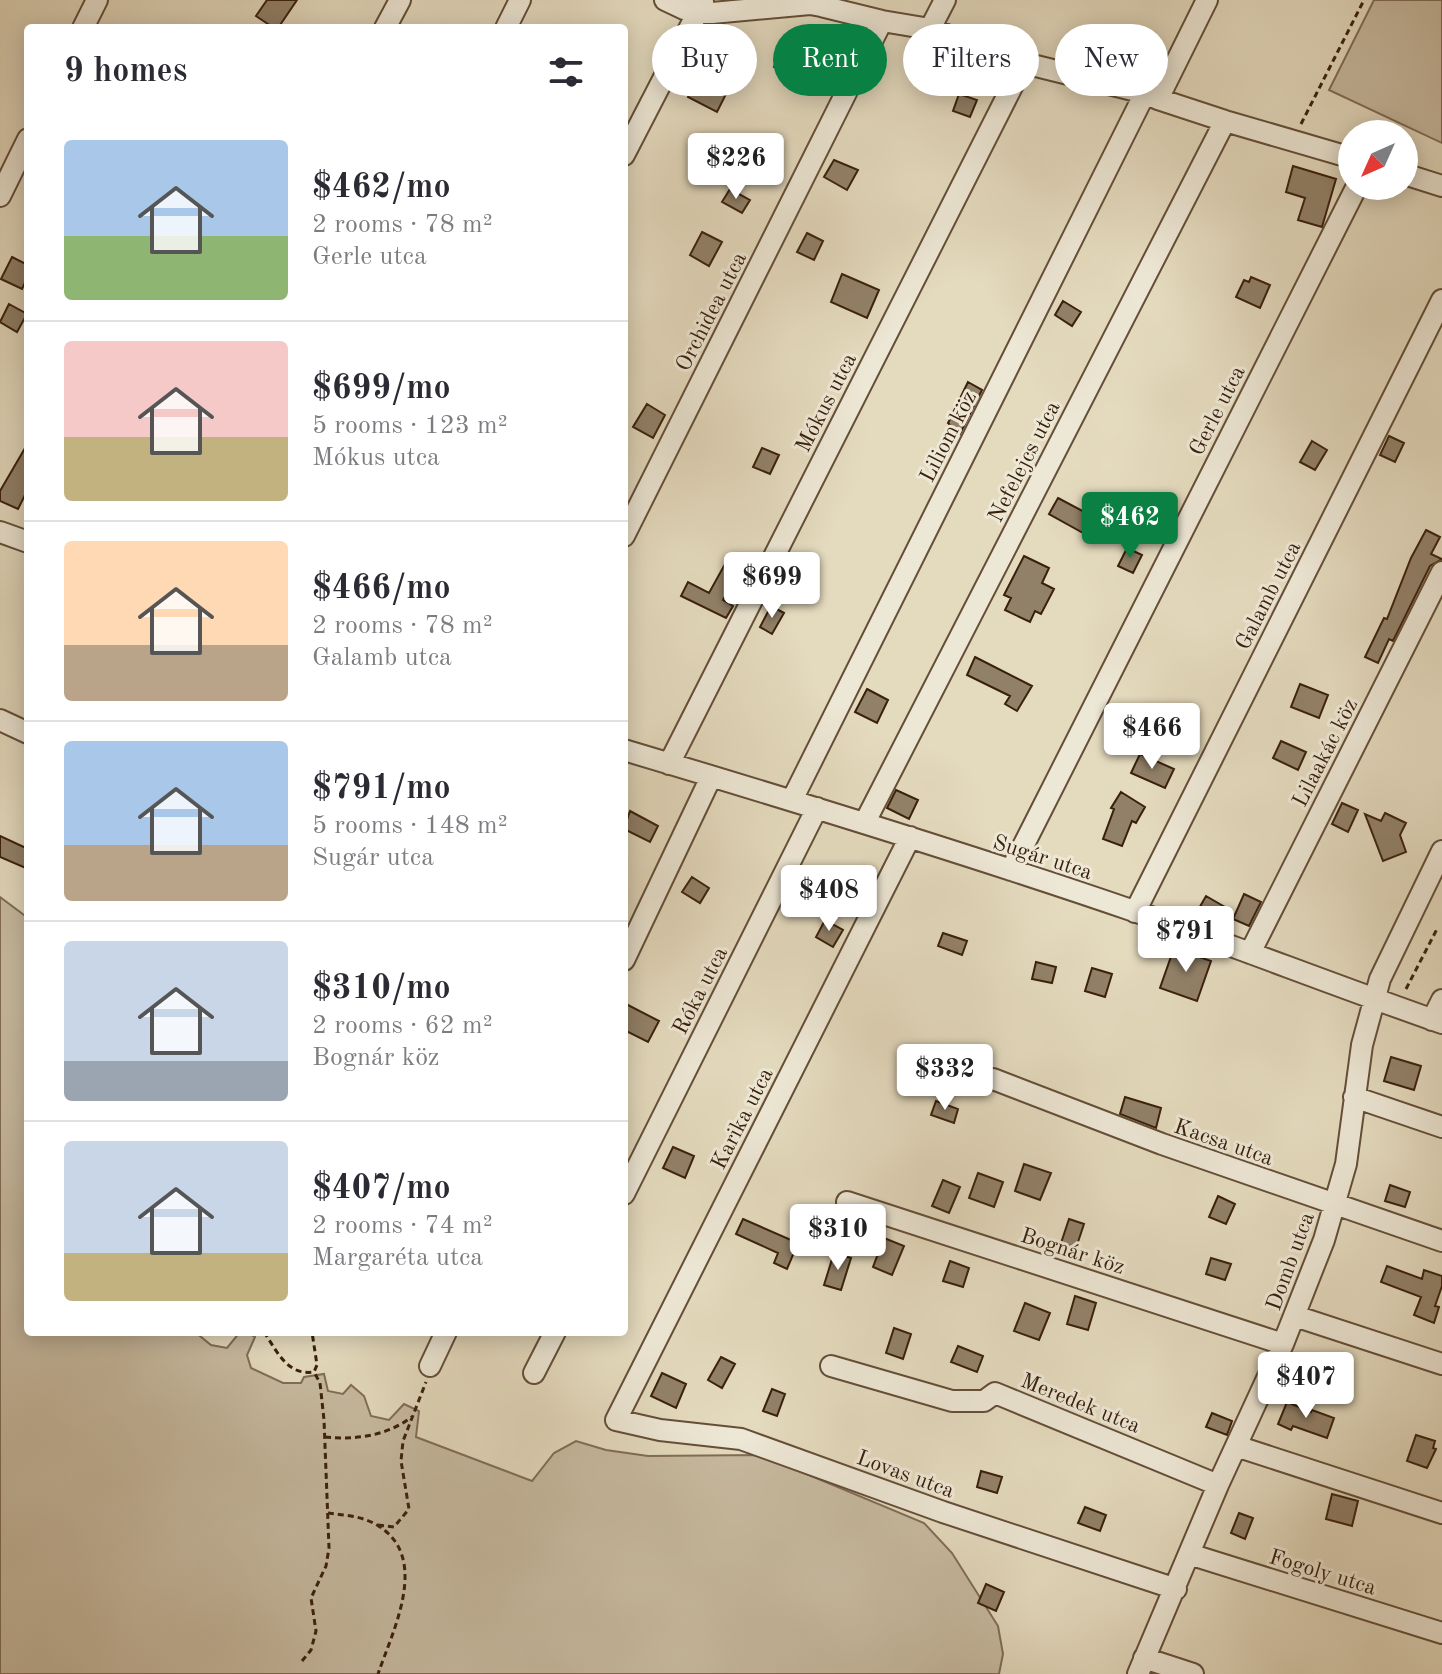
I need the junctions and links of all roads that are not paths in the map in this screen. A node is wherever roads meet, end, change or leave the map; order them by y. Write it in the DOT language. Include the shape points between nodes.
graph roads {
  1 [pos="97,0"];
  2 [pos="400,0"];
  3 [pos="520,0"];
  4 [pos="665,0"];
  5 [pos="945,0"];
  6 [pos="1207,0"];
  7 [pos="701,6"];
  8 [pos="882,21"];
  9 [pos="85,24"];
  10 [pos="387,24"];
  11 [pos="508,24"];
  12 [pos="903,24"];
  13 [pos="933,24"];
  14 [pos="1168,68"];
  15 [pos="1007,96"];
  16 [pos="1152,96"];
  17 [pos="1225,121"];
  18 [pos="24,147"];
  19 [pos="628,147"];
  20 [pos="1338,154"];
  21 [pos="1418,178"];
  22 [pos="1442,186"];
  23 [pos="0,196"];
  24 [pos="1350,200"];
  25 [pos="1442,300"];
  26 [pos="628,528"];
  27 [pos="0,532"];
  28 [pos="24,541"];
  29 [pos="1442,572"];
  30 [pos="0,720"];
  31 [pos="24,731"];
  32 [pos="628,751"];
  33 [pos="669,764"];
  34 [pos="711,777"];
  35 [pos="792,800"];
  36 [pos="817,808"];
  37 [pos="865,822"];
  38 [pos="910,837"];
  39 [pos="1442,851"];
  40 [pos="1011,870"];
  41 [pos="1135,912"];
  42 [pos="628,952"];
  43 [pos="1250,953"];
  44 [pos="1375,1000"];
  45 [pos="1442,1000"];
  46 [pos="1437,1021"];
  47 [pos="993,1079"];
  48 [pos="1354,1097"];
  49 [pos="1442,1127"];
  50 [pos="628,1186"];
  51 [pos="847,1202"];
  52 [pos="1334,1204"];
  53 [pos="1442,1241"];
  54 [pos="1295,1316"];
  55 [pos="444,1336"];
  56 [pos="553,1336"];
  57 [pos="1283,1344"];
  58 [pos="1442,1364"];
  59 [pos="430,1366"];
  60 [pos="831,1366"];
  61 [pos="534,1373"];
  62 [pos="616,1420"];
  63 [pos="1236,1446"];
  64 [pos="1218,1485"];
  65 [pos="1442,1513"];
  66 [pos="1189,1554"];
  67 [pos="1176,1589"];
  68 [pos="1442,1633"];
  69 [pos="1141,1666"];
  70 [pos="1193,1674"];
  1 -- 9 [label="street"];
  2 -- 10 [label="street"];
  3 -- 11 [label="street"];
  4 -- 7 [label="street"];
  5 -- 13 [label="street"];
  6 -- 14 [label="street, Liliom köz"];
  7 -- 8 [label="street" via="712,13 810,4"];
  7 -- 19 [label="street"];
  8 -- 12 [label="street"];
  8 -- 26 [label="street, Orchidea utca"];
  15 -- 33 [label="street, Mókus utca"];
  16 -- 17 [label="street"];
  16 -- 35 [label="street, Liliom köz"];
  17 -- 20 [label="street"];
  17 -- 37 [label="street, Nefelejcs utca"];
  18 -- 23 [label="street"];
  21 -- 22 [label="street"];
  24 -- 40 [label="street, Gerle utca"];
  25 -- 41 [label="street, Galamb utca"];
  27 -- 28 [label="street"];
  29 -- 43 [label="street, Lilaakác köz"];
  30 -- 31 [label="street"];
  32 -- 33 [label="street, Sugár utca"];
  33 -- 34 [label="street, Sugár utca"];
  34 -- 35 [label="street, Sugár utca"];
  34 -- 42 [label="street"];
  35 -- 36 [label="street, Sugár utca"];
  36 -- 37 [label="street, Sugár utca"];
  36 -- 50 [label="street, Róka utca"];
  37 -- 38 [label="street, Sugár utca"];
  38 -- 40 [label="street, Sugár utca"];
  38 -- 62 [label="street, Karika utca"];
  39 -- 44 [label="street, Domb utca" via="1380,979"];
  40 -- 41 [label="street, Sugár utca"];
  41 -- 43 [label="street, Sugár utca"];
  43 -- 44 [label="street, Sugár utca"];
  44 -- 46 [label="street, Sugár utca"];
  44 -- 48 [label="street, Domb utca"];
  45 -- 46 [label="street"];
  47 -- 52 [label="street, Kacsa utca"];
  48 -- 49 [label="street"];
  48 -- 52 [label="street, Domb utca" via="1346,1164"];
  51 -- 57 [label="street, Bognár köz"];
  52 -- 53 [label="street, Kacsa utca"];
  52 -- 54 [label="street, Domb utca"];
  54 -- 57 [label="street, Domb utca"];
  54 -- 58 [label="street"];
  55 -- 59 [label="street"];
  56 -- 61 [label="street"];
  57 -- 63 [label="street, Domb utca"];
  60 -- 64 [label="street, Meredek utca" via="952,1401 984,1401 995,1393"];
  62 -- 67 [label="street, Lovas utca" via="741,1439"];
  63 -- 64 [label="street, Domb utca"];
  63 -- 65 [label="street"];
  64 -- 66 [label="street, Domb utca"];
  66 -- 67 [label="street, Domb utca"];
  66 -- 68 [label="street, Fogoly utca"];
  67 -- 69 [label="street, Domb utca"];
  69 -- 70 [label="street"];
}
